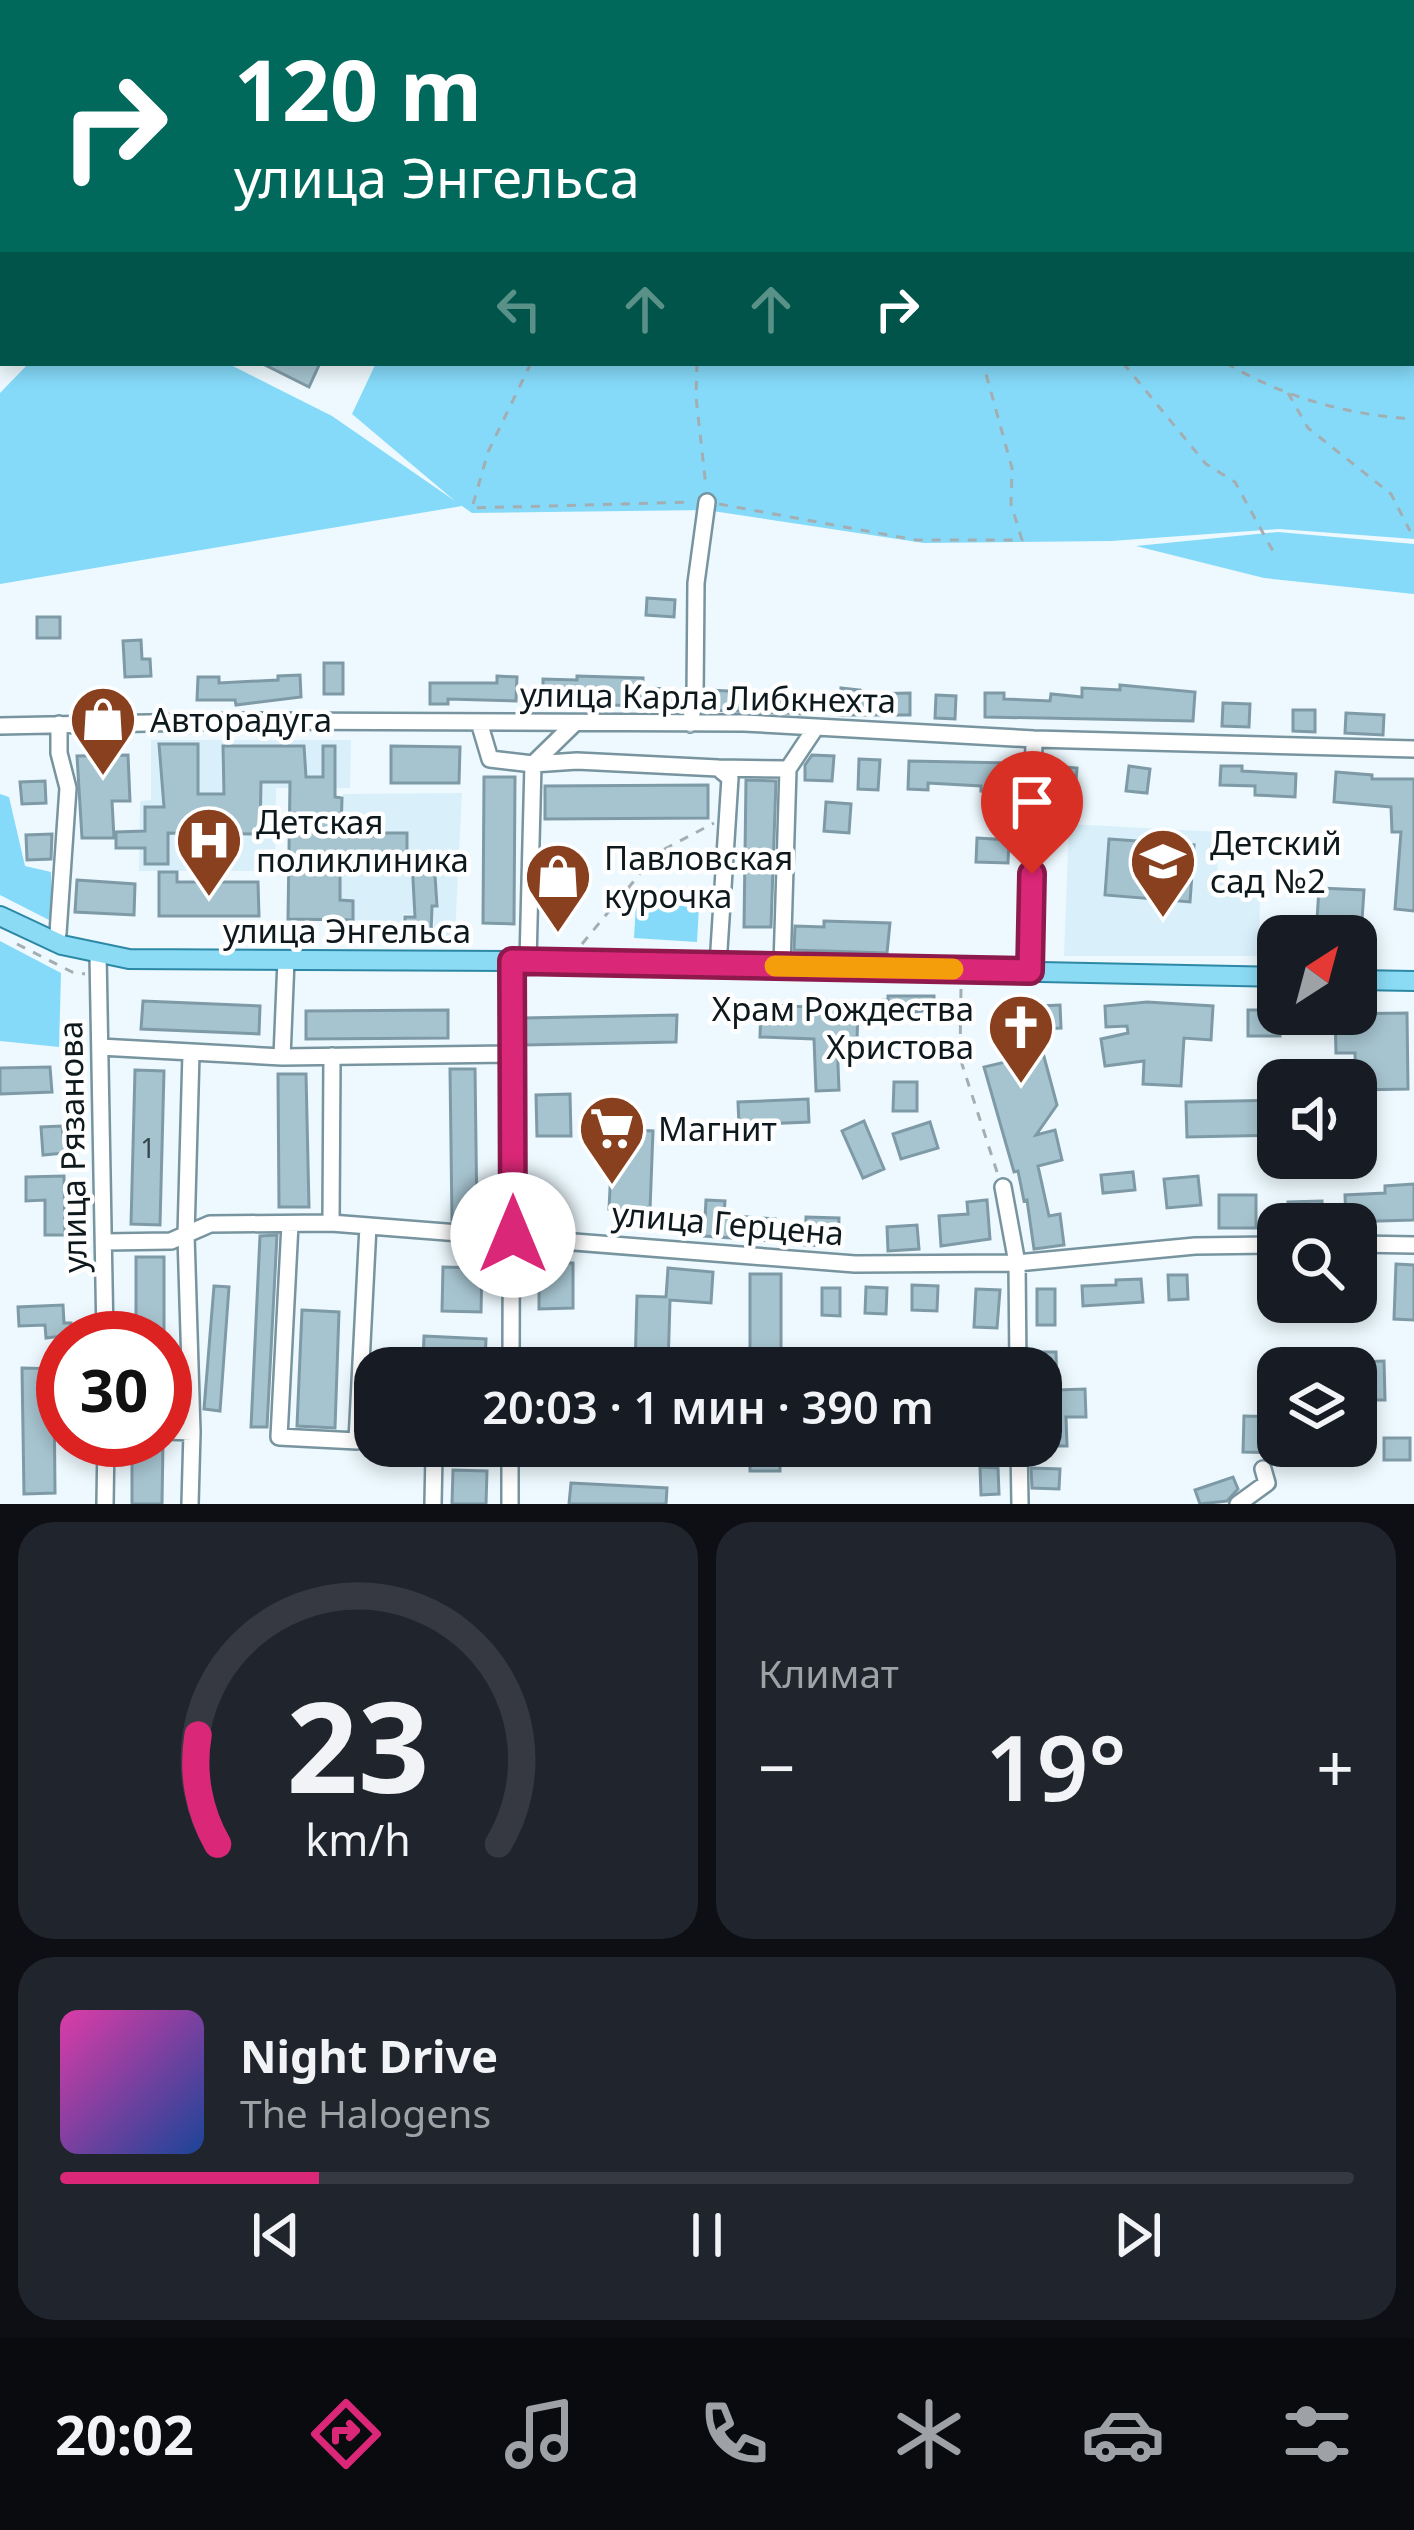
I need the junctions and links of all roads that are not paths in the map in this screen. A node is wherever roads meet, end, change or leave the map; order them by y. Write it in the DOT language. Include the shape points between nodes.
graph roads {
  1 [pos="707,502"];
  2 [pos="478,722"];
  3 [pos="575,723"];
  4 [pos="59,724"];
  5 [pos="691,724"];
  6 [pos="0,726"];
  7 [pos="816,727"];
  8 [pos="1034,739"];
  9 [pos="1414,749"];
  10 [pos="533,764"];
  11 [pos="718,768"];
  12 [pos="788,769"];
  13 [pos="0,916"];
  14 [pos="54,942"];
  15 [pos="98,954"];
  16 [pos="286,960"];
  17 [pos="520,961"];
  18 [pos="718,965"];
  19 [pos="782,966"];
  20 [pos="1030,971"];
  21 [pos="1257,976"];
  22 [pos="1377,980"];
  23 [pos="1414,981"];
  24 [pos="100,1047"];
  25 [pos="191,1053"];
  26 [pos="513,1054"];
  27 [pos="332,1056"];
  28 [pos="282,1057"];
  29 [pos="1003,1187"];
  30 [pos="332,1223"];
  31 [pos="290,1224"];
  32 [pos="368,1226"];
  33 [pos="186,1234"];
  34 [pos="513,1235"];
  35 [pos="105,1242"];
  36 [pos="1377,1244"];
  37 [pos="1257,1245"];
  38 [pos="1414,1245"];
  39 [pos="1017,1263"];
  40 [pos="105,1311"];
  41 [pos="188,1311"];
  42 [pos="511,1347"];
  43 [pos="1018,1347"];
  44 [pos="106,1467"];
  45 [pos="191,1467"];
  46 [pos="434,1467"];
  47 [pos="510,1467"];
  48 [pos="1019,1467"];
  49 [pos="1263,1468"];
  50 [pos="105,1504"];
  51 [pos="190,1504"];
  52 [pos="433,1504"];
  53 [pos="509,1504"];
  54 [pos="1020,1504"];
  55 [pos="1238,1504"];
  1 -- 5 [label="street"];
  2 -- 3 [label="street, улица Карла Либкнехта"];
  2 -- 4 [label="street, улица Карла Либкнехта"];
  2 -- 10 [label="street" via="490,759"];
  3 -- 5 [label="street, улица Карла Либкнехта"];
  3 -- 10 [label="street"];
  4 -- 6 [label="street, улица Карла Либкнехта"];
  4 -- 14 [label="street" via="68,788"];
  5 -- 7 [label="street, улица Карла Либкнехта"];
  7 -- 8 [label="street, улица Карла Либкнехта"];
  7 -- 12 [label="street"];
  8 -- 9 [label="street, улица Карла Либкнехта"];
  8 -- 20 [label="street"];
  10 -- 11 [label="street"];
  10 -- 17 [label="street"];
  11 -- 12 [label="street"];
  11 -- 18 [label="street" via="730,778"];
  12 -- 19 [label="street"];
  13 -- 14 [label="main road, улица Энгельса"];
  14 -- 15 [label="main road, улица Энгельса"];
  15 -- 16 [label="main road, улица Энгельса"];
  15 -- 24 [label="street, улица Рязанова"];
  16 -- 17 [label="main road, улица Энгельса"];
  16 -- 28 [label="street"];
  17 -- 18 [label="main road, улица Энгельса"];
  17 -- 26 [label="street"];
  18 -- 19 [label="main road, улица Энгельса"];
  19 -- 20 [label="main road, улица Энгельса"];
  20 -- 21 [label="main road, улица Энгельса"];
  22 -- 23 [label="main road"];
  24 -- 25 [label="street"];
  24 -- 35 [label="street, улица Рязанова"];
  25 -- 28 [label="street"];
  25 -- 33 [label="street"];
  26 -- 27 [label="street"];
  26 -- 34 [label="street"];
  27 -- 28 [label="street"];
  27 -- 30 [label="street"];
  29 -- 39 [label="street"];
  30 -- 31 [label="street, улица Герцена"];
  30 -- 32 [label="street, улица Герцена"];
  31 -- 32 [label="street" via="279,1437 357,1441"];
  31 -- 33 [label="street, улица Герцена" via="210,1224"];
  32 -- 34 [label="street, улица Герцена"];
  33 -- 35 [label="street, улица Герцена"];
  33 -- 41 [label="street"];
  34 -- 39 [label="street, улица Герцена" via="855,1264"];
  34 -- 42 [label="street"];
  35 -- 40 [label="street, улица Рязанова"];
  36 -- 38 [label="street"];
  37 -- 39 [label="street, улица Герцена"];
  39 -- 43 [label="street"];
  44 -- 50 [label="street"];
  45 -- 51 [label="street"];
  46 -- 52 [label="street"];
  47 -- 53 [label="street"];
  48 -- 54 [label="street"];
  49 -- 55 [label="street" via="1267,1483"];
}
